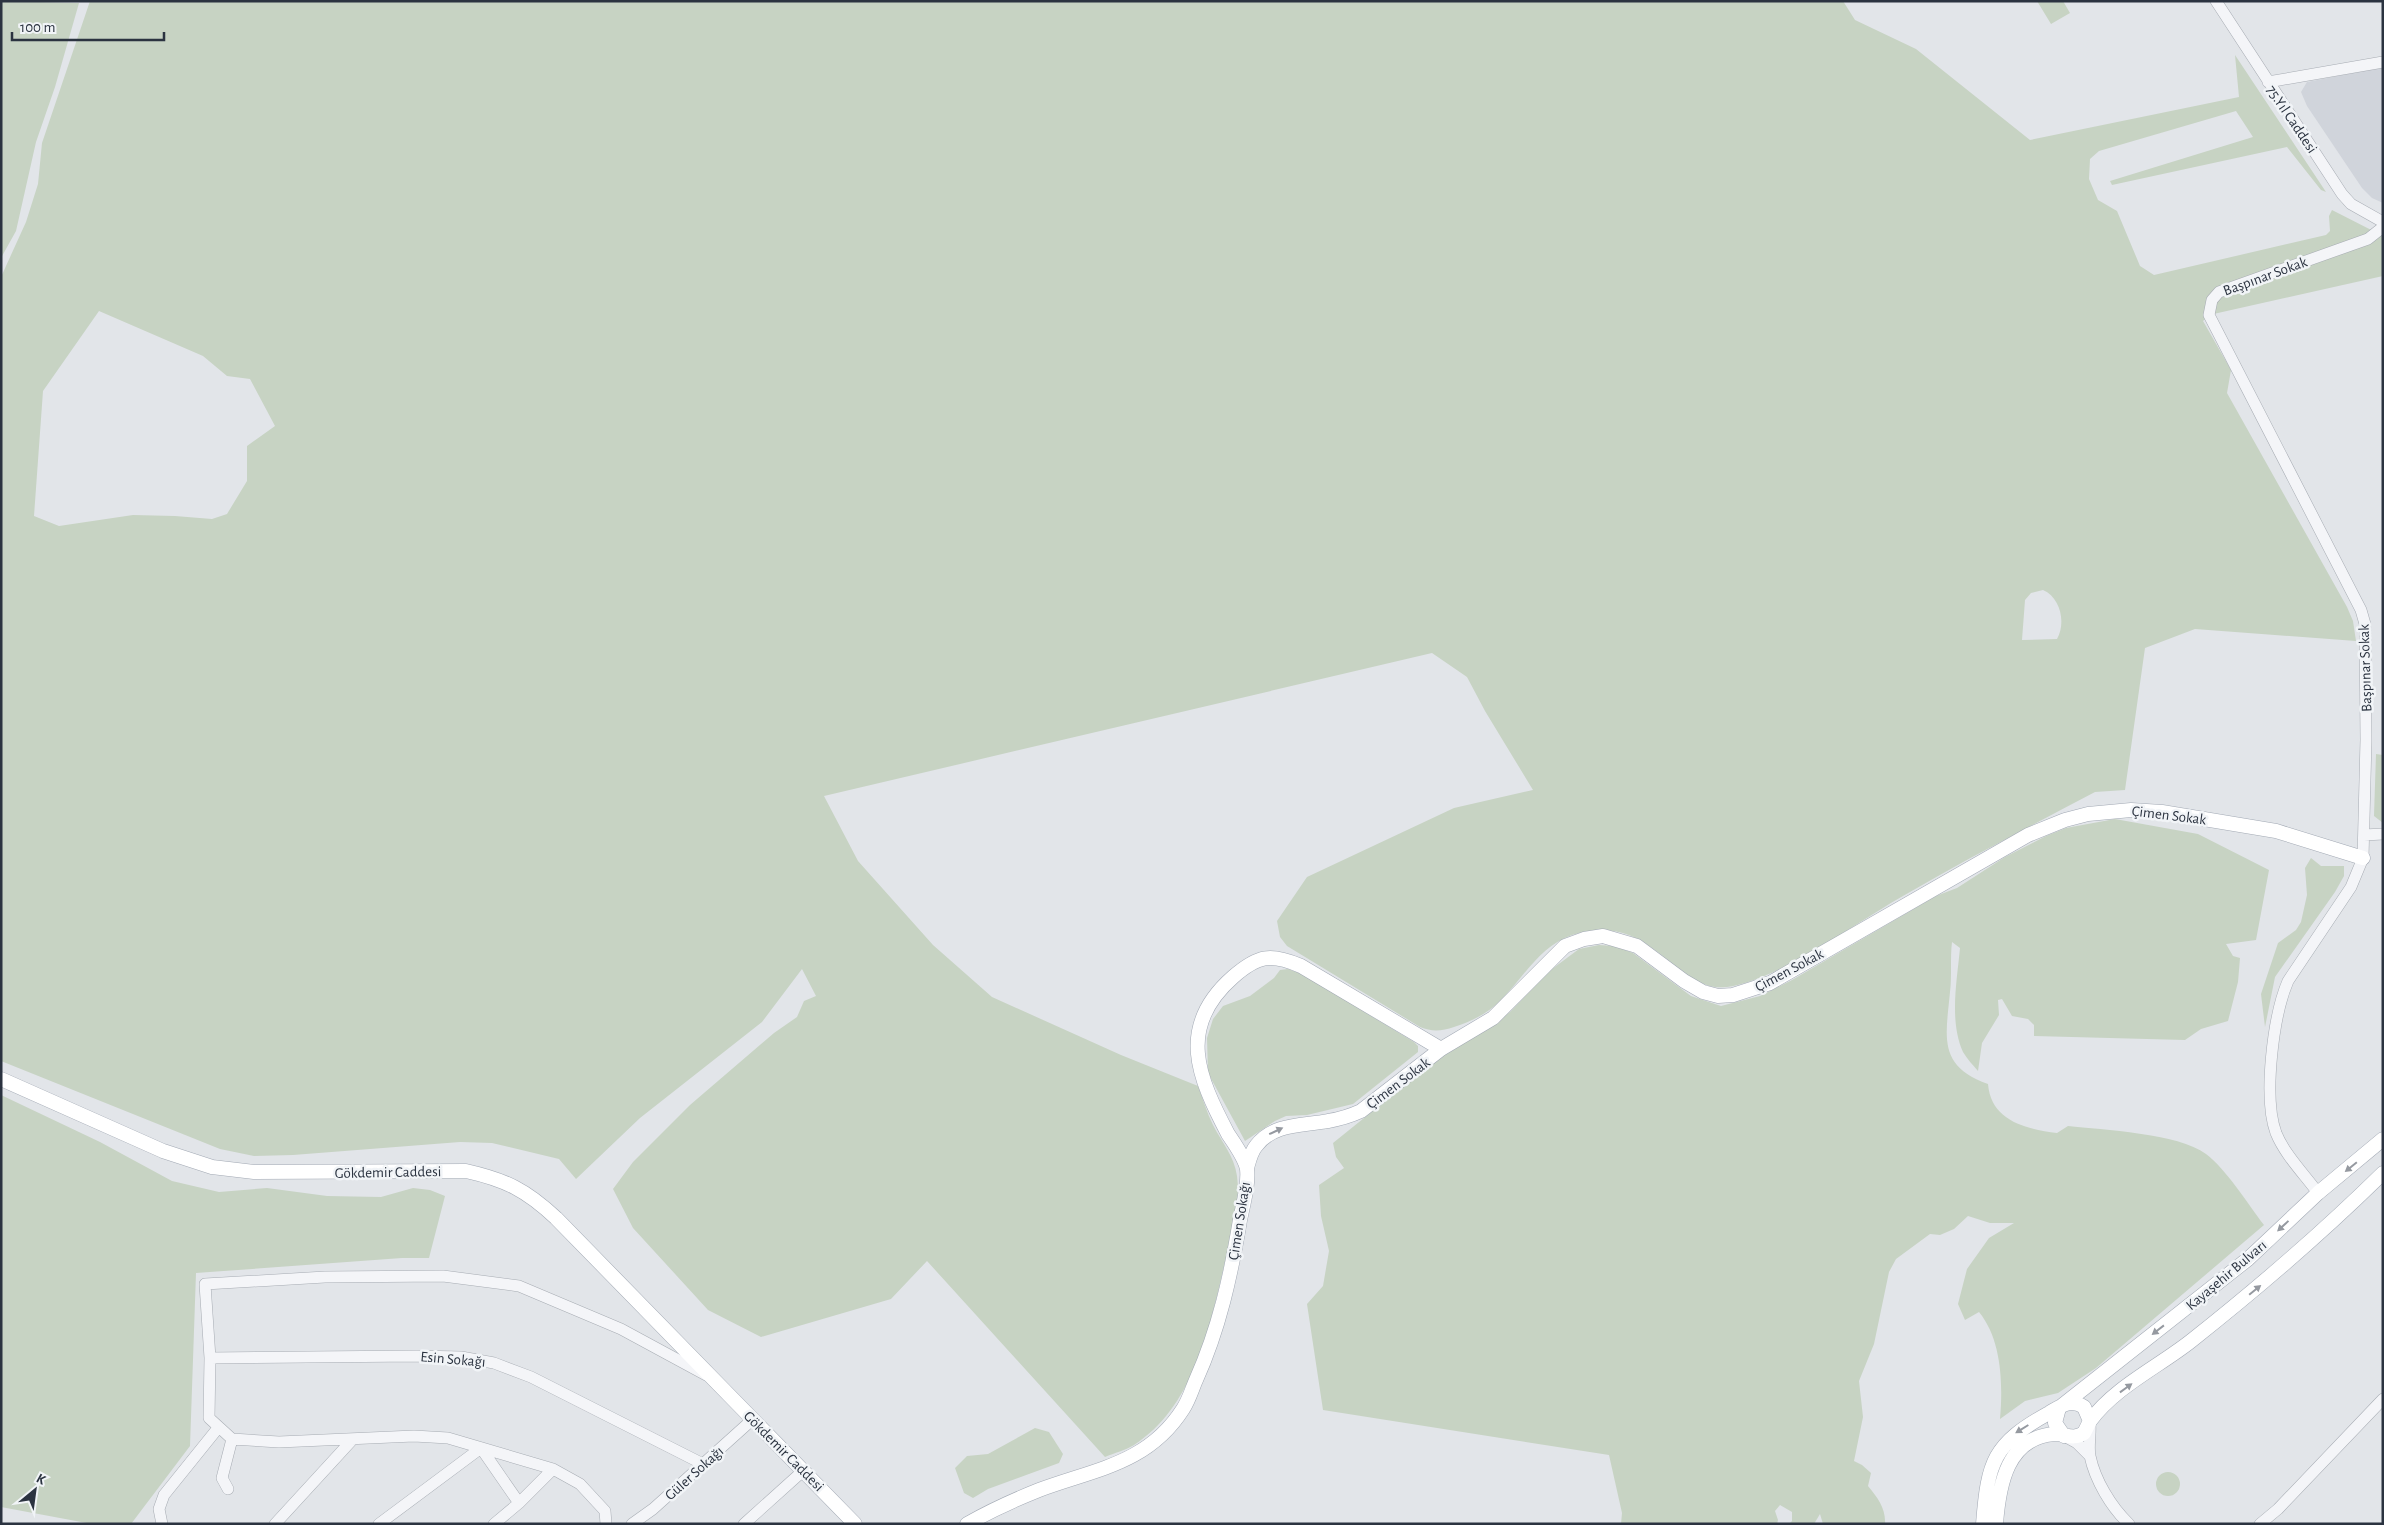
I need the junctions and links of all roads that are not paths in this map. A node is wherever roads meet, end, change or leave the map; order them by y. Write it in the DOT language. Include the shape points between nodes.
graph roads {
  1 [pos="2216,1"];
  2 [pos="2383,62"];
  3 [pos="2268,82"];
  4 [pos="2383,222"];
  5 [pos="2383,226"];
  6 [pos="2383,834"];
  7 [pos="2364,835"];
  8 [pos="2362,858"];
  9 [pos="1441,1049"];
  10 [pos="1,1079"];
  11 [pos="2383,1139"];
  12 [pos="1247,1168"];
  13 [pos="2383,1173"];
  14 [pos="2318,1193"];
  15 [pos="210,1358"];
  16 [pos="712,1379"];
  17 [pos="2383,1399"];
  18 [pos="2064,1404"];
  19 [pos="753,1419"];
  20 [pos="2090,1423"];
  21 [pos="218,1428"];
  22 [pos="2064,1436"];
  23 [pos="232,1439"];
  24 [pos="353,1439"];
  25 [pos="481,1448"];
  26 [pos="2090,1456"];
  27 [pos="704,1464"];
  28 [pos="553,1470"];
  29 [pos="804,1470"];
  30 [pos="228,1489"];
  31 [pos="519,1503"];
  32 [pos="851,1522"];
  33 [pos="162,1524"];
  34 [pos="275,1524"];
  35 [pos="379,1524"];
  36 [pos="494,1524"];
  37 [pos="606,1524"];
  38 [pos="632,1524"];
  39 [pos="744,1524"];
  40 [pos="967,1524"];
  41 [pos="1983,1524"];
  42 [pos="1996,1524"];
  43 [pos="2129,1524"];
  44 [pos="2260,1524"];
  1 -- 3 [label="street, 75.Yıl Caddesi"];
  2 -- 3 [label="street"];
  3 -- 4 [label="street, 75.Yıl Caddesi" via="2342,194 2351,204"];
  5 -- 7 [label="street, Başpınar Sokak" via="2368,240 2219,292 2212,300 2209,315 2363,617 2367,644"];
  6 -- 7 [label="street"];
  7 -- 8 [label="street, Başpınar Sokak"];
  8 -- 9 [label="main road, Çimen Sokak" via="2298,836 2240,824 2131,810 2088,814 2049,826 2010,844 1770,983 1733,995 1703,992 1637,946 1603,936 1584,939 1565,946 1493,1018"];
  8 -- 14 [label="street, Başpınar Sokak" via="2351,887 2288,981 2282,996 2271,1070 2270,1113 2277,1134 2289,1156"];
  12 -- 9 [label="main road, Çimen Sokak, one-way" via="1254,1147 1265,1137 1290,1126 1327,1121 1361,1111"];
  9 -- 12 [label="main road, Çimen Sokağı" via="1301,966 1276,956 1249,966 1218,991 1206,1010 1199,1027 1197,1057 1207,1094"];
  10 -- 16 [label="main road, Gökdemir Caddesi" via="163,1151 212,1167 254,1172 466,1171 494,1177 535,1198"];
  11 -- 14 [label="main road, Kayaşehir Bulvarı, one-way"];
  12 -- 40 [label="main road, Çimen Sokağı" via="1236,1248 1220,1317 1184,1408 1169,1427 1136,1456 1037,1491"];
  20 -- 13 [label="main road, Kayaşehir Bulvarı, one-way" via="2102,1406 2258,1288"];
  14 -- 18 [label="main road, Kayaşehir Bulvarı, one-way" via="2248,1259"];
  15 -- 16 [label="street, Gökdemir Caddesi" via="205,1284 325,1277 443,1276 520,1286 621,1329"];
  15 -- 21 [label="street, Gökdemir Caddesi" via="209,1418"];
  15 -- 27 [label="street, Esin Sokağı" via="417,1356 462,1357 494,1363 531,1377"];
  16 -- 19 [label="main road, Gökdemir Caddesi"];
  17 -- 44 [label="street"];
  18 -- 20 [label="main road" via="2080,1404 2088,1411"];
  18 -- 22 [label="main road" via="2055,1417 2057,1428"];
  18 -- 41 [label="main road, Kayaşehir Bulvarı, one-way" via="2007,1441 1989,1473"];
  19 -- 27 [label="street, Güler Sokağı"];
  19 -- 29 [label="main road, Gökdemir Caddesi"];
  20 -- 22 [label="main road" via="2080,1436"];
  20 -- 26 [label="street"];
  21 -- 23 [label="street"];
  21 -- 33 [label="street" via="164,1494 159,1509"];
  22 -- 26 [label="street"];
  22 -- 42 [label="main road" via="2032,1440 2016,1454 2002,1478"];
  23 -- 24 [label="street" via="279,1442"];
  23 -- 30 [label="street" via="222,1478"];
  24 -- 25 [label="street" via="448,1438"];
  24 -- 34 [label="street"];
  25 -- 28 [label="street"];
  25 -- 31 [label="street"];
  25 -- 35 [label="street"];
  26 -- 43 [label="street" via="2114,1507"];
  27 -- 38 [label="street, Güler Sokağı"];
  28 -- 31 [label="street"];
  28 -- 37 [label="street" via="580,1484 605,1511"];
  29 -- 32 [label="main road, Gökdemir Caddesi"];
  29 -- 39 [label="street"];
  31 -- 36 [label="street"];
}
